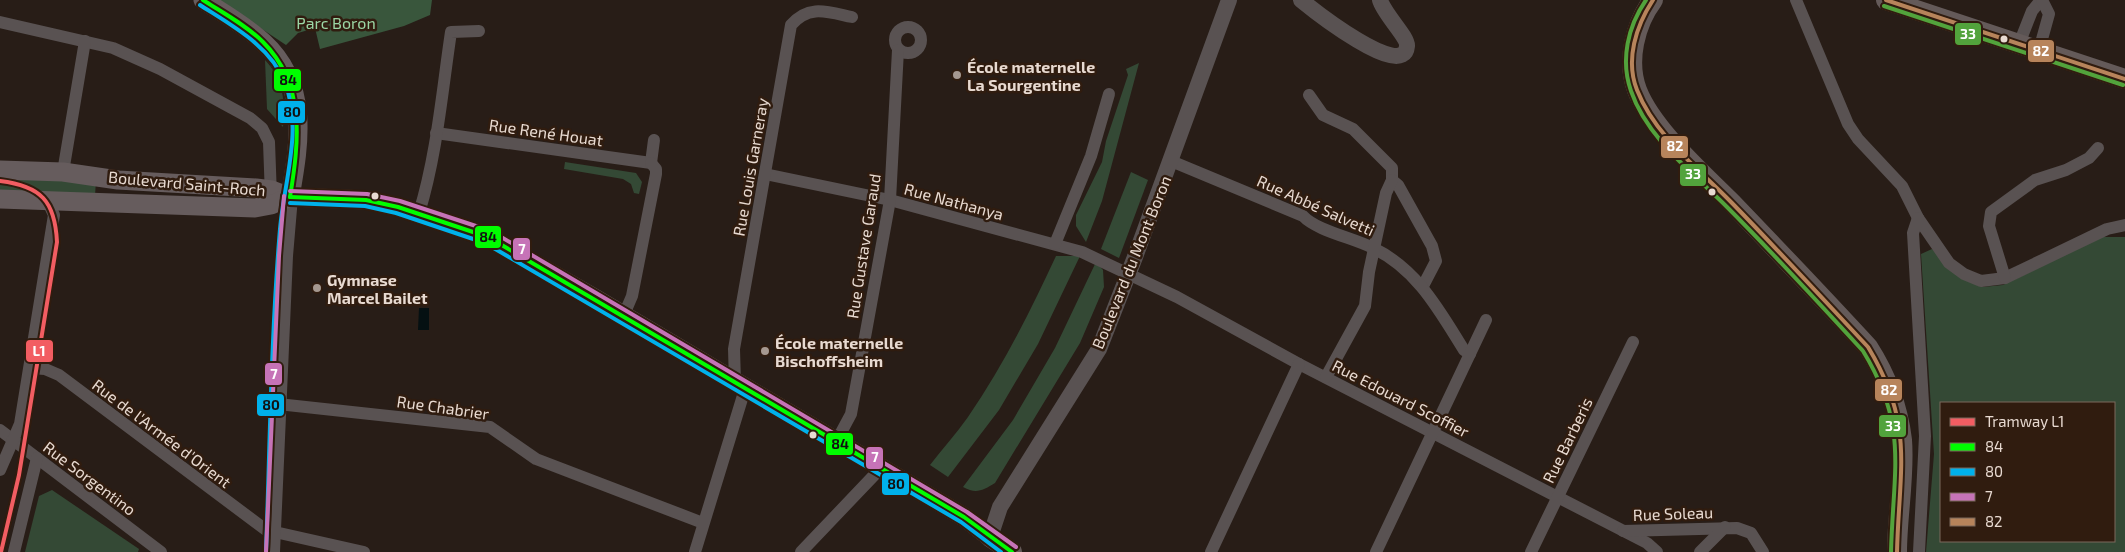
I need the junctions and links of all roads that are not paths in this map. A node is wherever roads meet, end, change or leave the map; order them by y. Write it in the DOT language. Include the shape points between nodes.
graph roads {
  1 [pos="203,0"];
  2 [pos="1229,0"];
  3 [pos="1301,0"];
  4 [pos="1380,0"];
  5 [pos="1653,0"];
  6 [pos="1796,0"];
  7 [pos="1886,0"];
  8 [pos="2041,0"];
  9 [pos="852,18"];
  10 [pos="0,22"];
  11 [pos="479,31"];
  12 [pos="85,42"];
  13 [pos="2019,44"];
  14 [pos="898,50"];
  15 [pos="2039,50"];
  16 [pos="2125,78"];
  17 [pos="1109,94"];
  18 [pos="1309,94"];
  19 [pos="436,133"];
  20 [pos="654,140"];
  21 [pos="2098,148"];
  22 [pos="1171,161"];
  23 [pos="651,163"];
  24 [pos="0,170"];
  25 [pos="63,172"];
  26 [pos="765,174"];
  27 [pos="1392,180"];
  28 [pos="290,197"];
  29 [pos="272,198"];
  30 [pos="0,199"];
  31 [pos="890,200"];
  32 [pos="48,202"];
  33 [pos="419,213"];
  34 [pos="1918,218"];
  35 [pos="2125,225"];
  36 [pos="1055,244"];
  37 [pos="1375,248"];
  38 [pos="1129,274"];
  39 [pos="2005,278"];
  40 [pos="1424,286"];
  41 [pos="624,317"];
  42 [pos="1486,320"];
  43 [pos="1633,342"];
  44 [pos="1470,354"];
  45 [pos="1299,364"];
  46 [pos="30,368"];
  47 [pos="1326,378"];
  48 [pos="740,386"];
  49 [pos="278,404"];
  50 [pos="0,430"];
  51 [pos="1433,433"];
  52 [pos="13,440"];
  53 [pos="836,442"];
  54 [pos="37,458"];
  55 [pos="881,468"];
  56 [pos="0,470"];
  57 [pos="1558,496"];
  58 [pos="703,523"];
  59 [pos="1725,527"];
  60 [pos="273,531"];
  61 [pos="1622,531"];
  62 [pos="990,544"];
  63 [pos="144,546"];
  64 [pos="14,552"];
  65 [pos="160,552"];
  66 [pos="272,552"];
  67 [pos="364,552"];
  68 [pos="694,552"];
  69 [pos="801,552"];
  70 [pos="1012,552"];
  71 [pos="1211,552"];
  72 [pos="1376,552"];
  73 [pos="1531,552"];
  74 [pos="1657,552"];
  75 [pos="1700,552"];
  76 [pos="1763,552"];
  77 [pos="1897,552"];
  78 [pos="1919,552"];
  1 -- 28 [label="main road" via="262,40 285,67 291,80 298,116"];
  2 -- 22 [label="street, Boulevard du Mont Boron"];
  3 -- 4 [label="street" via="1345,33 1385,54 1400,56 1408,46 1406,40 1384,12"];
  5 -- 77 [label="main road" via="1636,32 1633,45 1636,89 1646,109 1868,347 1881,368 1898,417 1902,442"];
  6 -- 34 [label="street" via="1848,124 1902,186"];
  7 -- 13 [label="main road"];
  8 -- 13 [label="street" via="2032,10"];
  8 -- 15 [label="street" via="2049,14"];
  9 -- 26 [label="street, Rue Louis Garneray" via="818,9 807,11 791,25"];
  10 -- 12 [label="street"];
  11 -- 19 [label="street" via="452,32"];
  12 -- 25 [label="street"];
  12 -- 29 [label="street" via="113,48 160,69 250,118 262,128 269,142"];
  13 -- 15 [label="main road"];
  14 -- 31 [label="street, Rue Gustave Garaud"];
  15 -- 16 [label="main road"];
  17 -- 36 [label="street" via="1091,156"];
  18 -- 27 [label="street" via="1323,115 1353,129 1392,168"];
  19 -- 23 [label="street, Rue René Houat"];
  19 -- 33 [label="street"];
  20 -- 23 [label="street"];
  21 -- 39 [label="street" via="2089,158 2066,170 2036,180 1992,212 1989,226"];
  22 -- 37 [label="street, Rue Abbé Salvetti"];
  22 -- 38 [label="street, Boulevard du Mont Boron"];
  23 -- 41 [label="street" via="656,174 632,296"];
  24 -- 25 [label="main road, Boulevard Saint-Roch"];
  25 -- 29 [label="main road, Boulevard Saint-Roch"];
  26 -- 31 [label="street, Rue Nathanya"];
  26 -- 48 [label="street, Rue Louis Garneray" via="734,349"];
  27 -- 37 [label="street" via="1386,193"];
  27 -- 40 [label="street" via="1398,185 1432,246 1436,261"];
  28 -- 29 [label="main road, Boulevard Saint-Roch"];
  28 -- 33 [label="main road" via="366,200"];
  28 -- 49 [label="street"];
  29 -- 32 [label="main road, Boulevard Saint-Roch" via="243,208"];
  30 -- 32 [label="main road, Boulevard Saint-Roch"];
  31 -- 36 [label="street, Rue Nathanya"];
  31 -- 53 [label="street, Rue Gustave Garaud" via="851,414"];
  32 -- 46 [label="street" via="54,215"];
  33 -- 41 [label="main road" via="488,237"];
  34 -- 39 [label="street" via="1950,263 1964,274 1982,281"];
  34 -- 78 [label="street" via="1913,233 1925,436"];
  35 -- 39 [label="street" via="2107,229"];
  36 -- 38 [label="street, Rue Nathanya" via="1082,252"];
  37 -- 40 [label="street"];
  37 -- 47 [label="street, Rue Abbé Salvetti" via="1365,306"];
  38 -- 45 [label="street, Rue Edouard Scoffier"];
  38 -- 62 [label="street, Boulevard du Mont Boron" via="1099,349 1000,507"];
  40 -- 44 [label="street" via="1464,350"];
  41 -- 48 [label="main road"];
  42 -- 44 [label="street"];
  43 -- 57 [label="street, Rue Barberis"];
  44 -- 51 [label="street"];
  45 -- 47 [label="street, Rue Edouard Scoffier"];
  45 -- 71 [label="street"];
  46 -- 52 [label="street" via="20,424"];
  46 -- 60 [label="street, Rue de l'Armée d'Orient" via="45,369 59,375 258,525"];
  47 -- 51 [label="street, Rue Edouard Scoffier"];
  48 -- 53 [label="main road"];
  48 -- 58 [label="street, Rue Louis Garneray"];
  49 -- 58 [label="street, Rue Chabrier" via="490,427 536,459"];
  49 -- 60 [label="street"];
  50 -- 52 [label="street, Rue Sorgentino"];
  51 -- 57 [label="street, Rue Edouard Scoffier"];
  51 -- 72 [label="street"];
  52 -- 54 [label="street, Rue Sorgentino"];
  52 -- 56 [label="street"];
  53 -- 55 [label="main road"];
  54 -- 63 [label="street, Rue Sorgentino"];
  54 -- 64 [label="street"];
  55 -- 62 [label="main road" via="964,517"];
  55 -- 69 [label="street"];
  57 -- 61 [label="street, Rue Edouard Scoffier"];
  57 -- 73 [label="street, Rue Barberis"];
  58 -- 68 [label="street, Rue Louis Garneray"];
  59 -- 61 [label="street, Rue Soleau"];
  59 -- 75 [label="street, Rue Soleau"];
  59 -- 76 [label="street, Rue Soleau" via="1751,533"];
  60 -- 66 [label="street"];
  60 -- 67 [label="street, Rue de l'Armée d'Orient"];
  61 -- 74 [label="street, Rue Edouard Scoffier" via="1647,543"];
  62 -- 70 [label="main road"];
  63 -- 65 [label="street, Rue Sorgentino"];
}
